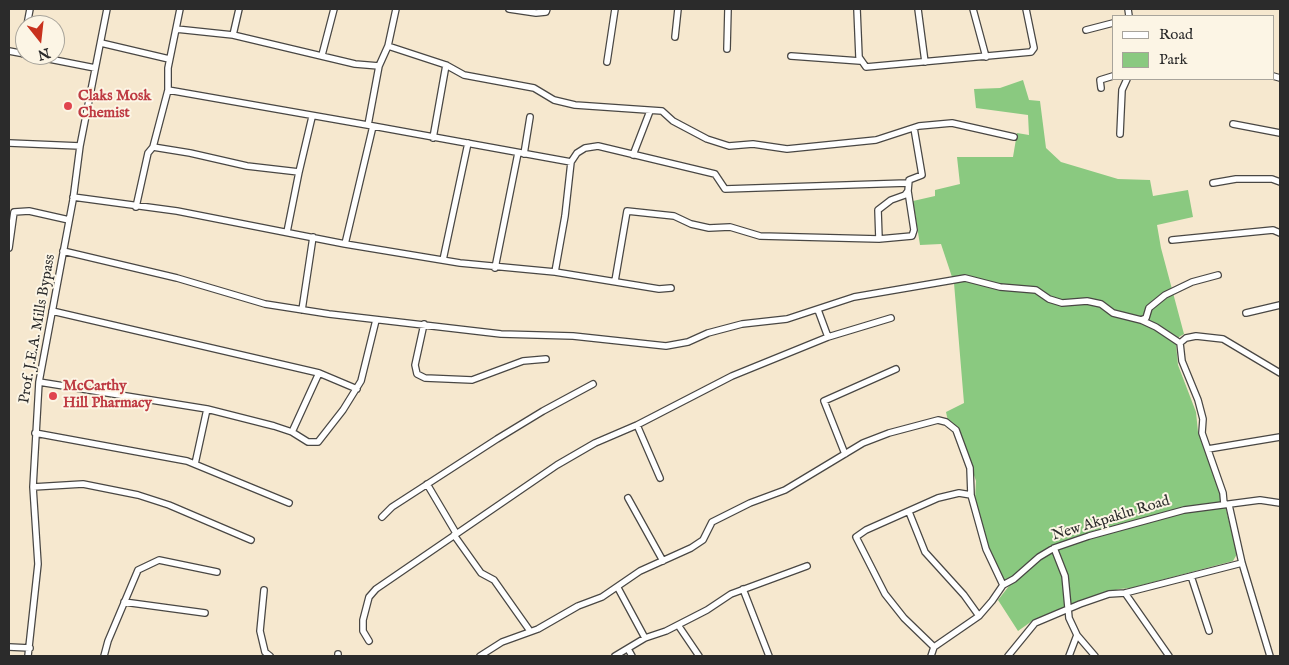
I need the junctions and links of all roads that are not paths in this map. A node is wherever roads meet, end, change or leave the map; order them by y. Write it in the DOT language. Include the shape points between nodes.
graph roads {
  1 [pos="107,9"];
  2 [pos="180,9"];
  3 [pos="239,9"];
  4 [pos="334,9"];
  5 [pos="396,9"];
  6 [pos="509,9"];
  7 [pos="547,9"];
  8 [pos="615,9"];
  9 [pos="678,9"];
  10 [pos="728,9"];
  11 [pos="856,9"];
  12 [pos="918,9"];
  13 [pos="973,9"];
  14 [pos="1026,9"];
  15 [pos="1112,23"];
  16 [pos="176,29"];
  17 [pos="1086,30"];
  18 [pos="233,35"];
  19 [pos="675,37"];
  20 [pos="101,43"];
  21 [pos="388,46"];
  22 [pos="727,49"];
  23 [pos="322,55"];
  24 [pos="791,56"];
  25 [pos="986,57"];
  26 [pos="169,59"];
  27 [pos="860,61"];
  28 [pos="65,62"];
  29 [pos="608,62"];
  30 [pos="925,62"];
  31 [pos="446,65"];
  32 [pos="379,66"];
  33 [pos="95,68"];
  34 [pos="1112,76"];
  35 [pos="1127,80"];
  36 [pos="1101,88"];
  37 [pos="168,90"];
  38 [pos="650,111"];
  39 [pos="312,117"];
  40 [pos="530,117"];
  41 [pos="1233,124"];
  42 [pos="370,126"];
  43 [pos="914,128"];
  44 [pos="1280,133"];
  45 [pos="1120,134"];
  46 [pos="1014,137"];
  47 [pos="432,138"];
  48 [pos="9,143"];
  49 [pos="468,143"];
  50 [pos="80,146"];
  51 [pos="153,148"];
  52 [pos="521,153"];
  53 [pos="633,155"];
  54 [pos="571,162"];
  55 [pos="298,172"];
  56 [pos="1280,182"];
  57 [pos="908,183"];
  58 [pos="1213,183"];
  59 [pos="908,191"];
  60 [pos="74,197"];
  61 [pos="136,207"];
  62 [pos="69,220"];
  63 [pos="287,232"];
  64 [pos="1280,233"];
  65 [pos="313,238"];
  66 [pos="879,239"];
  67 [pos="1172,240"];
  68 [pos="345,244"];
  69 [pos="9,248"];
  70 [pos="64,251"];
  71 [pos="443,260"];
  72 [pos="495,268"];
  73 [pos="555,272"];
  74 [pos="1218,275"];
  75 [pos="615,281"];
  76 [pos="670,288"];
  77 [pos="1280,305"];
  78 [pos="302,310"];
  79 [pos="818,310"];
  80 [pos="52,311"];
  81 [pos="1246,313"];
  82 [pos="891,318"];
  83 [pos="376,320"];
  84 [pos="1141,320"];
  85 [pos="424,324"];
  86 [pos="828,337"];
  87 [pos="1180,343"];
  88 [pos="546,359"];
  89 [pos="896,370"];
  90 [pos="319,373"];
  91 [pos="1280,373"];
  92 [pos="39,382"];
  93 [pos="593,384"];
  94 [pos="357,390"];
  95 [pos="207,409"];
  96 [pos="637,425"];
  97 [pos="292,432"];
  98 [pos="35,434"];
  99 [pos="1280,437"];
  100 [pos="1208,449"];
  101 [pos="845,454"];
  102 [pos="195,464"];
  103 [pos="660,478"];
  104 [pos="427,484"];
  105 [pos="33,487"];
  106 [pos="970,496"];
  107 [pos="628,498"];
  108 [pos="1280,502"];
  109 [pos="289,503"];
  110 [pos="1226,504"];
  111 [pos="908,512"];
  112 [pos="382,517"];
  113 [pos="455,534"];
  114 [pos="250,540"];
  115 [pos="1054,548"];
  116 [pos="663,561"];
  117 [pos="1242,563"];
  118 [pos="807,566"];
  119 [pos="217,572"];
  120 [pos="1191,576"];
  121 [pos="1003,585"];
  122 [pos="618,588"];
  123 [pos="743,589"];
  124 [pos="264,590"];
  125 [pos="1125,593"];
  126 [pos="124,602"];
  127 [pos="1068,610"];
  128 [pos="205,613"];
  129 [pos="979,616"];
  130 [pos="678,625"];
  131 [pos="530,631"];
  132 [pos="1209,632"];
  133 [pos="1077,635"];
  134 [pos="645,638"];
  135 [pos="369,641"];
  136 [pos="9,647"];
  137 [pos="934,647"];
  138 [pos="30,648"];
  139 [pos="628,649"];
  140 [pos="28,656"];
  141 [pos="104,656"];
  142 [pos="270,656"];
  143 [pos="480,656"];
  144 [pos="615,656"];
  145 [pos="632,656"];
  146 [pos="700,656"];
  147 [pos="769,656"];
  148 [pos="931,656"];
  149 [pos="1008,656"];
  150 [pos="1069,656"];
  151 [pos="1095,656"];
  152 [pos="1169,656"];
  153 [pos="1270,656"];
  1 -- 20 [label="street, Prof. J.E.A. Mills Bypass"];
  2 -- 16 [label="street"];
  3 -- 18 [label="street"];
  4 -- 23 [label="street"];
  5 -- 21 [label="street"];
  6 -- 7 [label="street" via="536,13"];
  8 -- 29 [label="street"];
  9 -- 19 [label="street"];
  10 -- 22 [label="street"];
  11 -- 27 [label="street"];
  12 -- 30 [label="street"];
  13 -- 25 [label="street"];
  14 -- 25 [label="street" via="1034,48 1032,52"];
  15 -- 17 [label="street"];
  16 -- 18 [label="street"];
  16 -- 26 [label="street"];
  18 -- 23 [label="street"];
  20 -- 26 [label="street"];
  20 -- 33 [label="street, Prof. J.E.A. Mills Bypass"];
  21 -- 31 [label="street"];
  21 -- 32 [label="street"];
  23 -- 32 [label="street" via="355,64"];
  24 -- 27 [label="street"];
  25 -- 30 [label="street"];
  26 -- 37 [label="street"];
  27 -- 30 [label="street" via="866,67"];
  28 -- 33 [label="street"];
  31 -- 38 [label="street" via="464,75 534,88 554,100 575,105"];
  31 -- 47 [label="street"];
  32 -- 42 [label="street"];
  33 -- 50 [label="street, Prof. J.E.A. Mills Bypass"];
  34 -- 36 [label="street" via="1100,80"];
  35 -- 45 [label="street" via="1122,90"];
  37 -- 39 [label="street"];
  37 -- 51 [label="street"];
  38 -- 43 [label="street" via="662,111 673,121 729,146 753,144 787,149 876,140"];
  38 -- 53 [label="street"];
  39 -- 42 [label="street"];
  39 -- 55 [label="street"];
  40 -- 52 [label="street"];
  41 -- 44 [label="street"];
  42 -- 47 [label="street"];
  42 -- 68 [label="street"];
  43 -- 46 [label="street" via="952,123"];
  43 -- 57 [label="street" via="922,175"];
  47 -- 49 [label="street"];
  48 -- 50 [label="street"];
  49 -- 52 [label="street"];
  49 -- 71 [label="street"];
  50 -- 60 [label="street, Prof. J.E.A. Mills Bypass"];
  51 -- 55 [label="street"];
  51 -- 61 [label="street" via="148,153"];
  52 -- 54 [label="street"];
  52 -- 72 [label="street"];
  53 -- 54 [label="street" via="598,146 585,148"];
  53 -- 57 [label="street" via="716,174 725,189"];
  54 -- 73 [label="street" via="566,216"];
  55 -- 63 [label="street"];
  56 -- 58 [label="street" via="1236,179"];
  57 -- 59 [label="street"];
  59 -- 66 [label="street" via="878,210"];
  59 -- 66 [label="street" via="914,230 912,236"];
  60 -- 61 [label="street"];
  60 -- 62 [label="street, Prof. J.E.A. Mills Bypass"];
  61 -- 63 [label="street" via="177,211"];
  62 -- 69 [label="street" via="29,211 14,212"];
  62 -- 70 [label="street, Prof. J.E.A. Mills Bypass"];
  63 -- 65 [label="street"];
  64 -- 67 [label="street" via="1273,230"];
  65 -- 68 [label="street"];
  65 -- 78 [label="street"];
  66 -- 75 [label="street" via="760,236 730,227 697,226 674,216 627,211"];
  68 -- 71 [label="street"];
  70 -- 78 [label="street" via="176,278 232,296"];
  70 -- 80 [label="street, Prof. J.E.A. Mills Bypass"];
  71 -- 72 [label="street"];
  72 -- 73 [label="street"];
  73 -- 75 [label="street"];
  74 -- 84 [label="street" via="1192,282 1165,295 1149,308 1146,318"];
  75 -- 76 [label="street"];
  77 -- 81 [label="street"];
  78 -- 83 [label="street"];
  79 -- 84 [label="street" via="854,297 965,278 1000,287 1036,290 1049,299 1062,302 1101,304 1126,318"];
  79 -- 85 [label="street" via="787,319 742,324 666,346 573,336 502,334"];
  79 -- 86 [label="street"];
  80 -- 90 [label="street"];
  80 -- 92 [label="street, Prof. J.E.A. Mills Bypass"];
  82 -- 86 [label="street"];
  83 -- 85 [label="street"];
  83 -- 94 [label="street"];
  84 -- 87 [label="street"];
  85 -- 88 [label="street" via="415,365 417,374 425,378 472,380 523,361"];
  86 -- 96 [label="street" via="732,376"];
  87 -- 91 [label="street" via="1196,336 1223,339"];
  87 -- 100 [label="street" via="1182,361 1198,400 1203,419 1202,433"];
  89 -- 101 [label="street" via="824,401"];
  90 -- 94 [label="street"];
  90 -- 97 [label="street"];
  92 -- 95 [label="street"];
  92 -- 98 [label="street, Prof. J.E.A. Mills Bypass"];
  93 -- 104 [label="street" via="543,411"];
  94 -- 97 [label="street" via="318,442 308,442"];
  95 -- 97 [label="street"];
  95 -- 102 [label="street"];
  96 -- 103 [label="street"];
  96 -- 113 [label="street" via="595,442"];
  98 -- 102 [label="street"];
  98 -- 105 [label="street, Prof. J.E.A. Mills Bypass"];
  99 -- 100 [label="street"];
  100 -- 110 [label="street"];
  101 -- 106 [label="street" via="890,433 938,420 946,422 956,430 970,468"];
  101 -- 116 [label="street" via="785,490 712,522 704,540"];
  102 -- 109 [label="street"];
  104 -- 112 [label="street"];
  104 -- 113 [label="street"];
  105 -- 114 [label="street" via="83,484 138,495"];
  105 -- 138 [label="street, Prof. J.E.A. Mills Bypass" via="38,564"];
  106 -- 111 [label="street" via="959,493 938,498"];
  106 -- 121 [label="street" via="986,549"];
  107 -- 116 [label="street"];
  108 -- 110 [label="street, New Akpaklu Road" via="1260,500"];
  110 -- 115 [label="street, New Akpaklu Road" via="1184,510"];
  110 -- 117 [label="street"];
  111 -- 129 [label="street" via="924,552"];
  111 -- 137 [label="street" via="856,537 885,594"];
  113 -- 131 [label="street" via="481,573 494,580"];
  113 -- 135 [label="street" via="369,597 363,630"];
  115 -- 121 [label="street, New Akpaklu Road"];
  115 -- 127 [label="street" via="1065,576"];
  116 -- 122 [label="street" via="640,571"];
  117 -- 120 [label="street"];
  117 -- 153 [label="street"];
  118 -- 123 [label="street"];
  119 -- 126 [label="street" via="159,560 150,562 138,570"];
  120 -- 125 [label="street"];
  120 -- 132 [label="street"];
  121 -- 129 [label="street, New Akpaklu Road"];
  122 -- 131 [label="street"];
  122 -- 134 [label="street"];
  123 -- 130 [label="street"];
  123 -- 147 [label="street"];
  124 -- 142 [label="street" via="260,631"];
  125 -- 127 [label="street" via="1109,594"];
  125 -- 152 [label="street"];
  126 -- 128 [label="street"];
  126 -- 141 [label="street"];
  127 -- 133 [label="street"];
  127 -- 149 [label="street" via="1035,623"];
  129 -- 137 [label="street, New Akpaklu Road"];
  130 -- 134 [label="street"];
  130 -- 146 [label="street"];
  131 -- 143 [label="street" via="502,642"];
  133 -- 150 [label="street"];
  133 -- 151 [label="street"];
  134 -- 139 [label="street"];
  136 -- 138 [label="street"];
  137 -- 148 [label="street"];
  138 -- 140 [label="street, Prof. J.E.A. Mills Bypass"];
  139 -- 144 [label="street"];
  139 -- 145 [label="street"];
}
